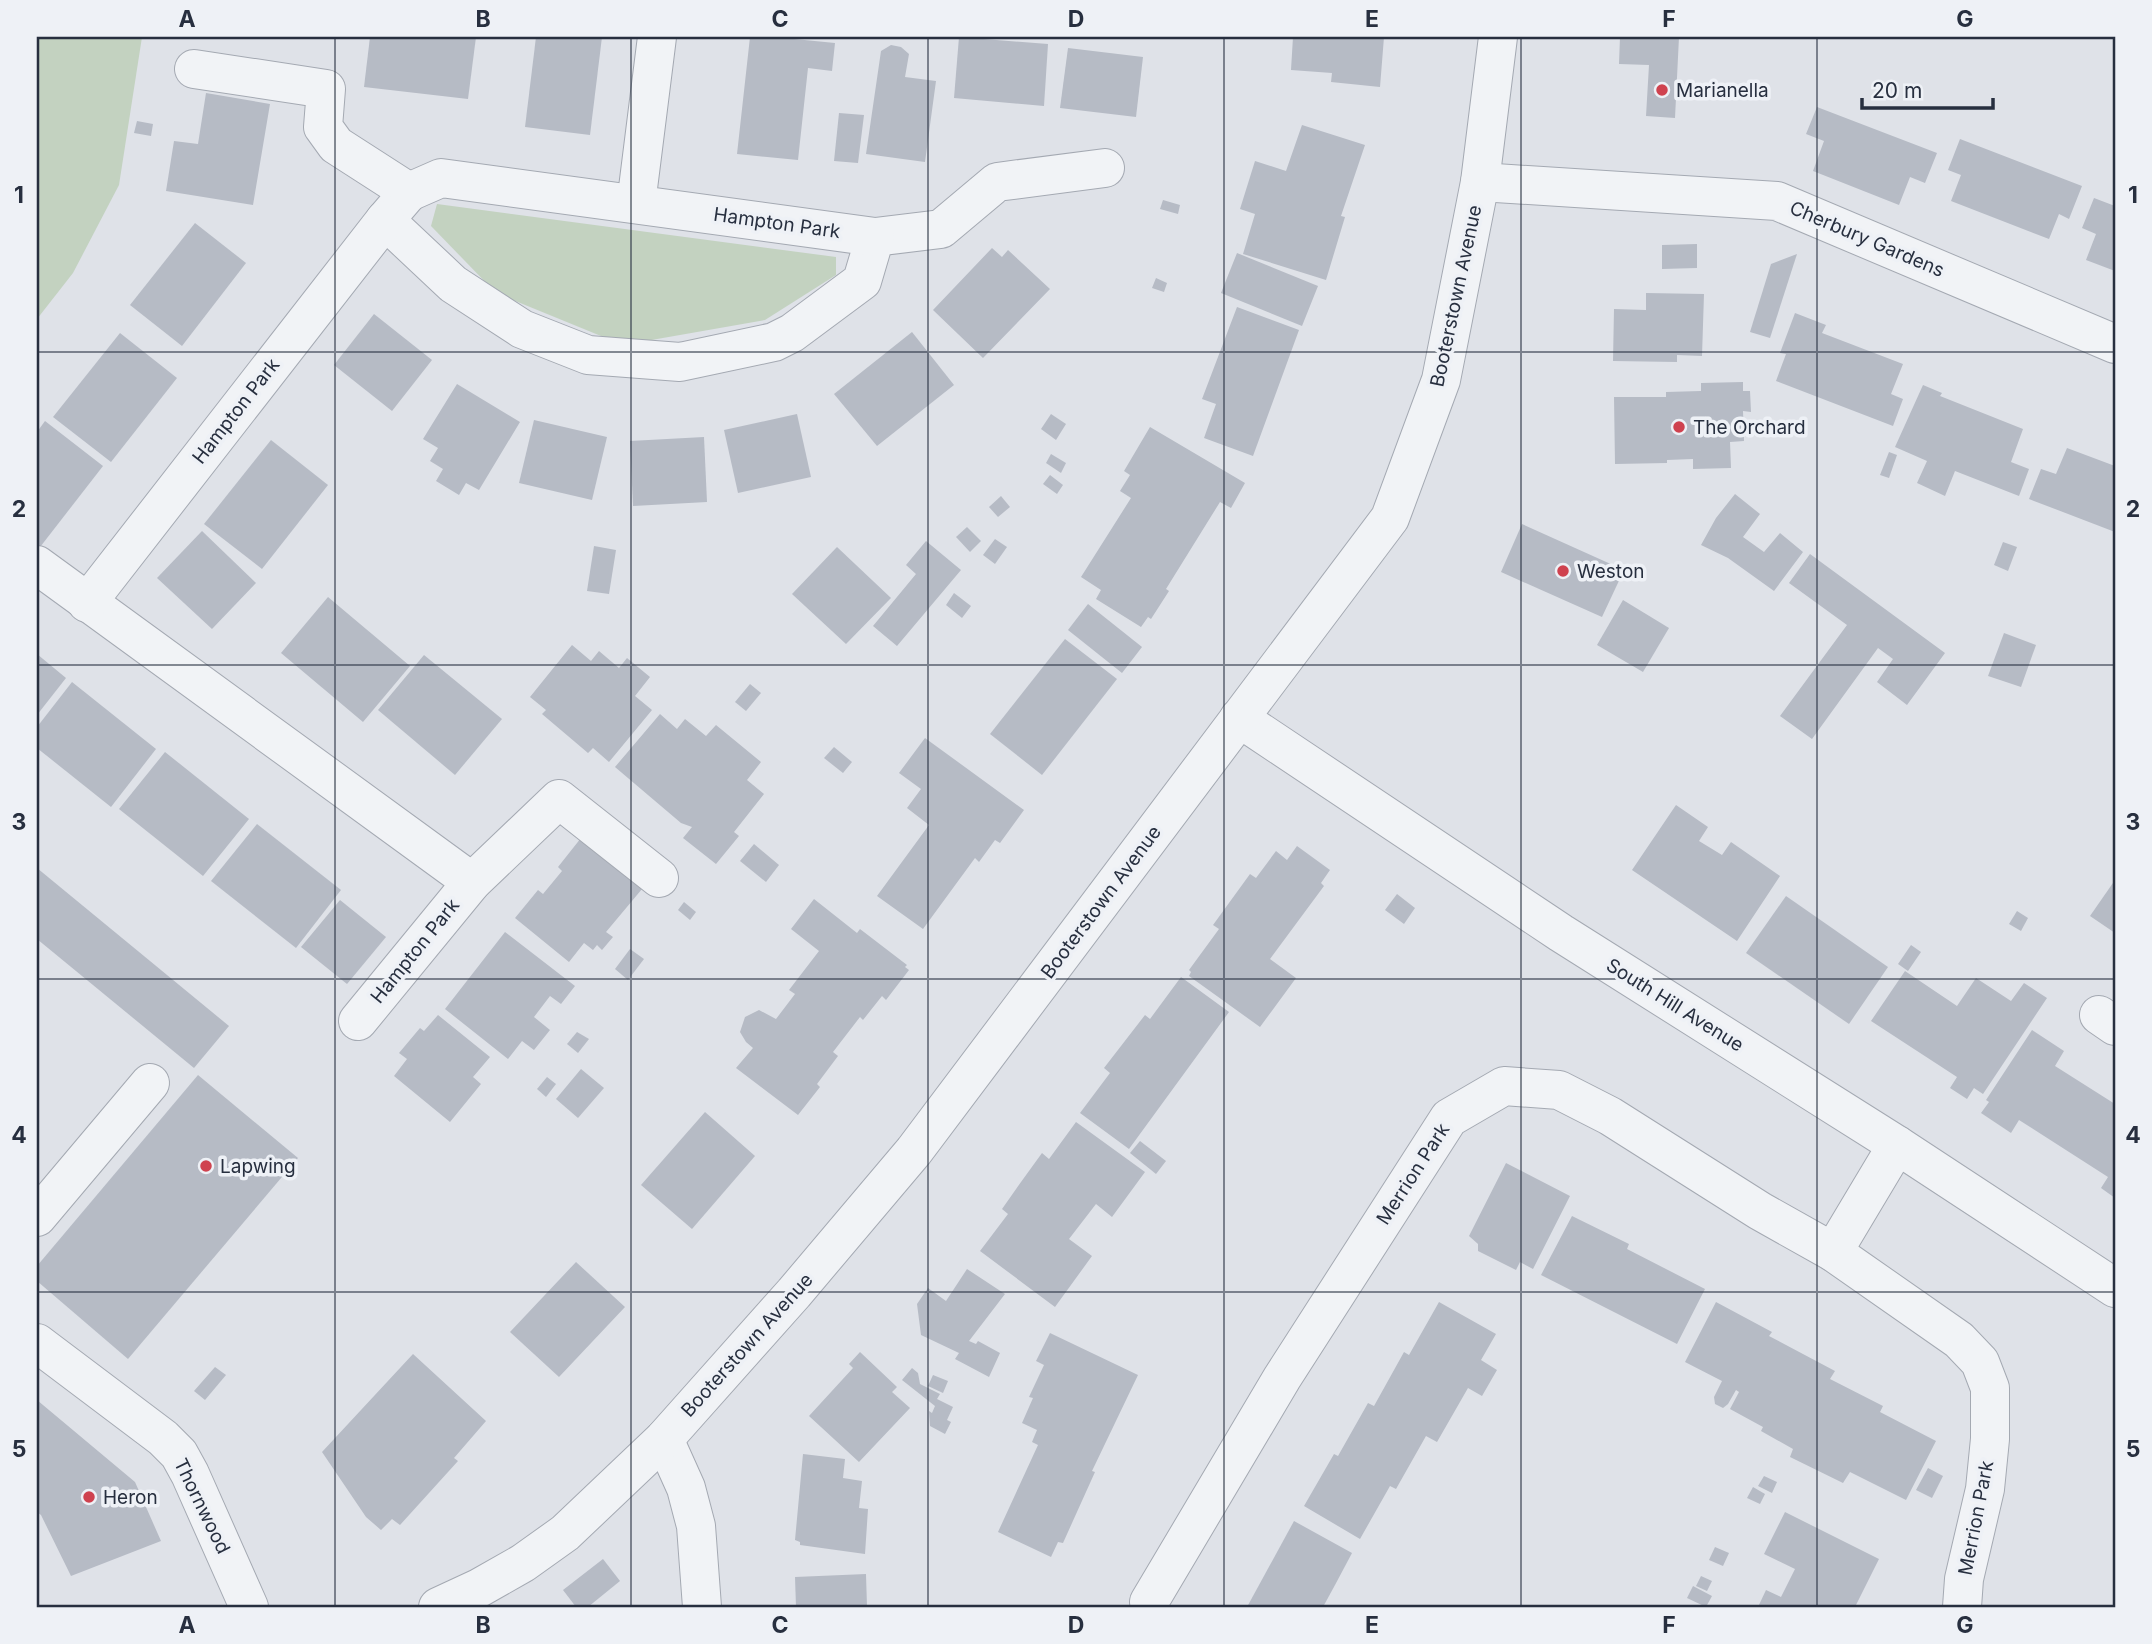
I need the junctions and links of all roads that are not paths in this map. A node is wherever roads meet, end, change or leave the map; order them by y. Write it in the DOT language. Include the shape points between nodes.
graph roads {
  1 [pos="657,37"];
  2 [pos="1498,37"];
  3 [pos="194,69"];
  4 [pos="1105,168"];
  5 [pos="1480,182"];
  6 [pos="636,204"];
  7 [pos="397,206"];
  8 [pos="875,237"];
  9 [pos="2115,344"];
  10 [pos="37,565"];
  11 [pos="87,603"];
  12 [pos="1238,718"];
  13 [pos="659,878"];
  14 [pos="471,882"];
  15 [pos="358,1021"];
  16 [pos="150,1083"];
  17 [pos="1897,1145"];
  18 [pos="37,1217"];
  19 [pos="1833,1252"];
  20 [pos="2115,1288"];
  21 [pos="37,1343"];
  22 [pos="663,1439"];
  23 [pos="1149,1602"];
  24 [pos="249,1607"];
  25 [pos="438,1607"];
  26 [pos="702,1607"];
  27 [pos="1962,1607"];
  1 -- 6 [label="street"];
  2 -- 5 [label="street, Booterstown Avenue"];
  3 -- 7 [label="street" via="326,89 323,127 335,145"];
  4 -- 8 [label="street, Hampton Park" via="998,182 941,229"];
  5 -- 9 [label="street, Cherbury Gardens" via="1777,201"];
  5 -- 12 [label="street, Booterstown Avenue" via="1441,380 1390,518"];
  6 -- 7 [label="street, Hampton Park" via="441,178"];
  6 -- 8 [label="street, Hampton Park"];
  7 -- 8 [label="street" via="453,284 522,329 588,355 680,362 774,342 793,333 862,281"];
  7 -- 11 [label="street, Hampton Park"];
  10 -- 11 [label="street, Hampton Park"];
  11 -- 14 [label="street, Hampton Park"];
  12 -- 17 [label="street, South Hill Avenue" via="1561,933"];
  12 -- 22 [label="street, Booterstown Avenue" via="914,1151"];
  13 -- 14 [label="street, Hampton Park" via="559,799"];
  14 -- 15 [label="street, Hampton Park"];
  16 -- 18 [label="street"];
  17 -- 19 [label="street"];
  17 -- 20 [label="street, South Hill Avenue"];
  19 -- 23 [label="street, Merrion Park" via="1559,1090 1504,1086 1449,1118 1282,1378"];
  19 -- 27 [label="street, Merrion Park" via="1959,1340 1980,1363 1990,1388 1985,1489"];
  21 -- 24 [label="street, Thornwood" via="179,1454"];
  22 -- 25 [label="street, Booterstown Avenue" via="565,1533 523,1563"];
  22 -- 26 [label="street" via="686,1488 696,1526"];
}
